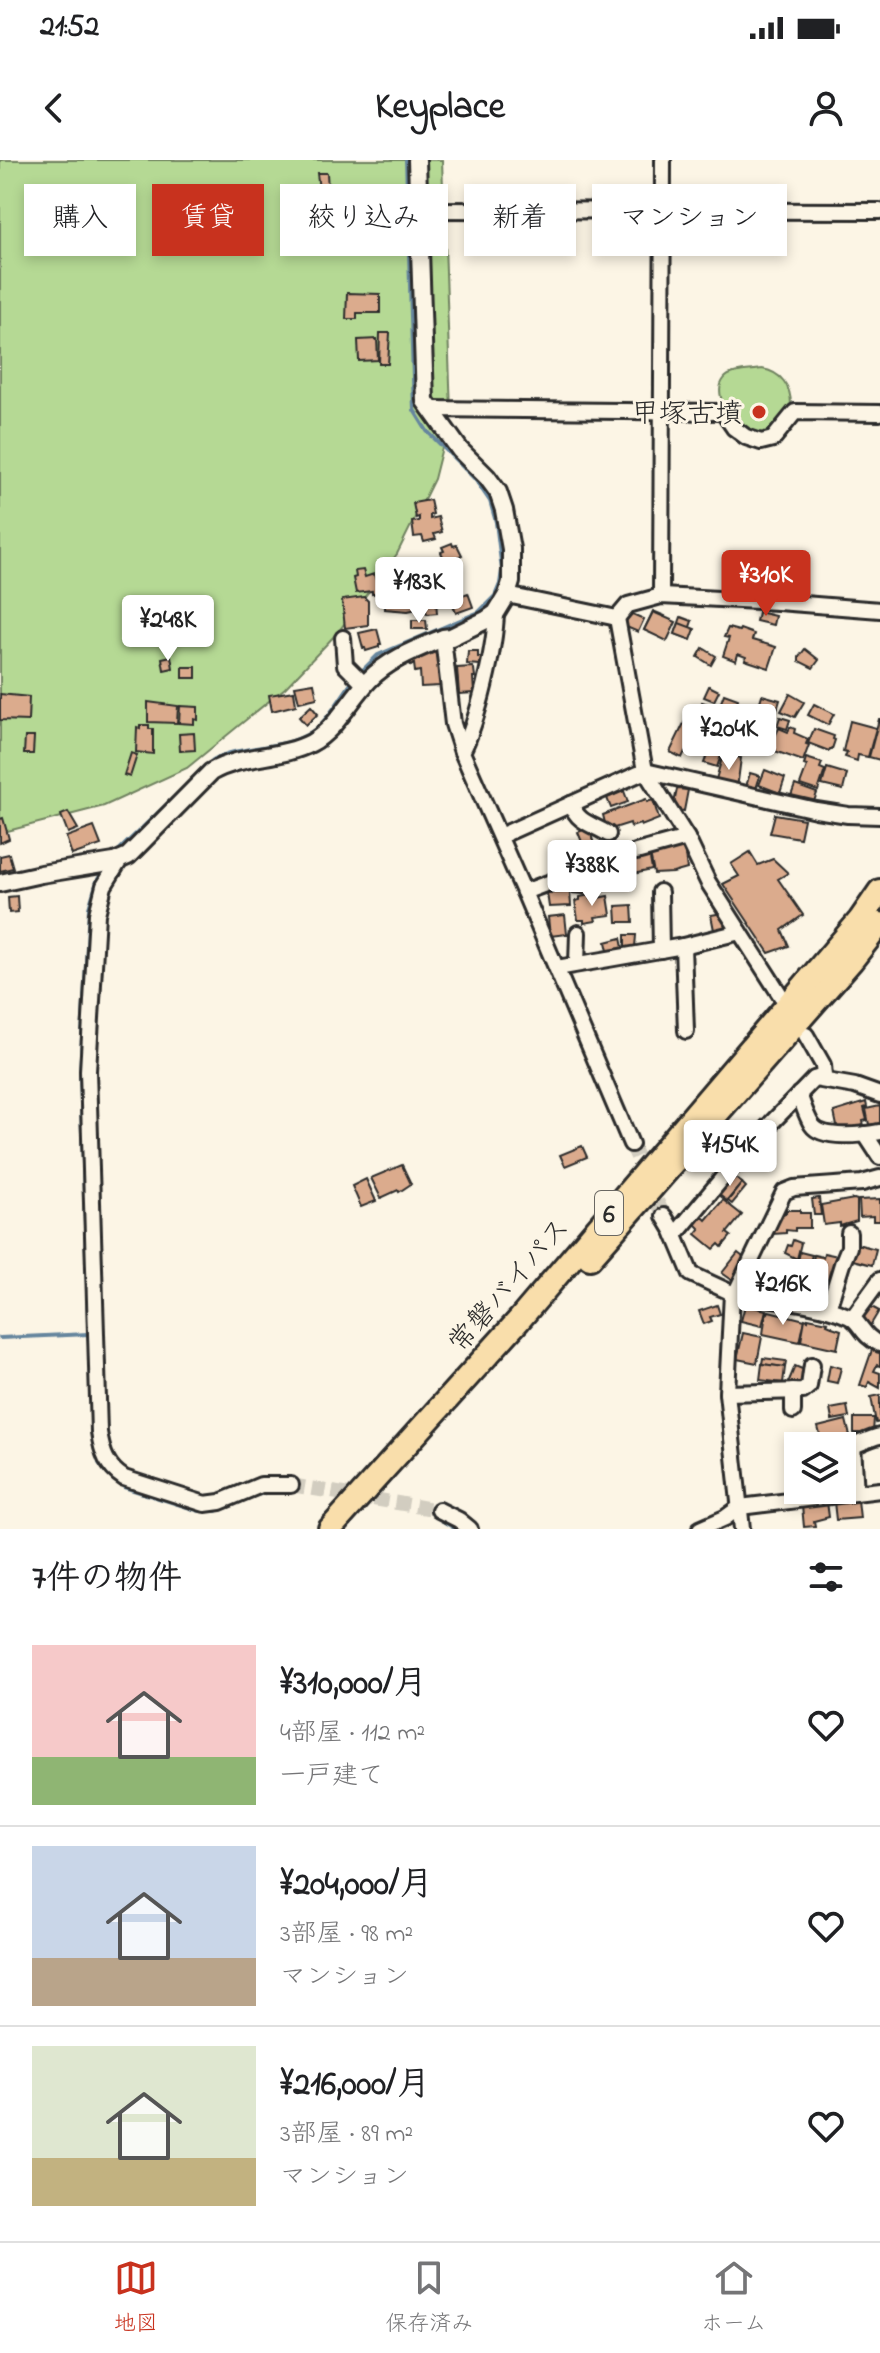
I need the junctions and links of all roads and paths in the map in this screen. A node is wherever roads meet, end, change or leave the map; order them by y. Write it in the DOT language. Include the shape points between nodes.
graph roads {
  1 [pos="417,160"];
  2 [pos="663,160"];
  3 [pos="417,184"];
  4 [pos="663,184"];
  5 [pos="592,209"];
  6 [pos="448,210"];
  7 [pos="787,210"];
  8 [pos="880,211"];
  9 [pos="419,256"];
  10 [pos="662,256"];
  11 [pos="430,409"];
  12 [pos="663,412"];
  13 [pos="880,413"];
  14 [pos="507,595"];
  15 [pos="661,596"];
  16 [pos="880,610"];
  17 [pos="496,613"];
  18 [pos="617,618"];
  19 [pos="343,638"];
  20 [pos="443,638"];
  21 [pos="360,680"];
  22 [pos="462,752"];
  23 [pos="645,771"];
  24 [pos="571,804"];
  25 [pos="880,816"];
  26 [pos="608,834"];
  27 [pos="500,836"];
  28 [pos="687,838"];
  29 [pos="636,852"];
  30 [pos="112,862"];
  31 [pos="589,868"];
  32 [pos="0,883"];
  33 [pos="880,891"];
  34 [pos="524,892"];
  35 [pos="660,892"];
  36 [pos="880,924"];
  37 [pos="740,932"];
  38 [pos="578,933"];
  39 [pos="683,946"];
  40 [pos="661,950"];
  41 [pos="577,964"];
  42 [pos="557,968"];
  43 [pos="781,996"];
  44 [pos="686,1031"];
  45 [pos="806,1035"];
  46 [pos="814,1079"];
  47 [pos="799,1094"];
  48 [pos="880,1095"];
  49 [pos="873,1133"];
  50 [pos="631,1144"];
  51 [pos="880,1157"];
  52 [pos="880,1178"];
  53 [pos="664,1216"];
  54 [pos="849,1233"];
  55 [pos="675,1235"];
  56 [pos="880,1280"];
  57 [pos="733,1293"];
  58 [pos="828,1309"];
  59 [pos="853,1317"];
  60 [pos="880,1344"];
  61 [pos="812,1365"];
  62 [pos="793,1391"];
  63 [pos="727,1393"];
  64 [pos="793,1411"];
  65 [pos="880,1436"];
  66 [pos="856,1443"];
  67 [pos="291,1485"];
  68 [pos="880,1490"];
  69 [pos="856,1493"];
  70 [pos="784,1502"];
  71 [pos="740,1507"];
  72 [pos="439,1510"];
  73 [pos="330,1529"];
  74 [pos="349,1529"];
  75 [pos="470,1529"];
  76 [pos="700,1529"];
  77 [pos="742,1529"];
  1 -- 3 [label="street"];
  2 -- 4 [label="street"];
  5 -- 6 [label="street"];
  7 -- 8 [label="street"];
  9 -- 11 [label="street" via="422,359"];
  10 -- 12 [label="street"];
  11 -- 12 [label="street"];
  11 -- 14 [label="street" via="498,492 511,549"];
  12 -- 13 [label="street" via="723,412 734,428 761,442 773,439 795,412"];
  12 -- 15 [label="street"];
  14 -- 17 [label="street"];
  14 -- 18 [label="street"];
  15 -- 16 [label="street"];
  15 -- 18 [label="street" via="628,605"];
  17 -- 20 [label="street"];
  17 -- 22 [label="street" via="475,719"];
  18 -- 23 [label="street"];
  19 -- 21 [label="street" via="343,659"];
  20 -- 21 [label="street"];
  20 -- 22 [label="street" via="453,724"];
  21 -- 30 [label="street" via="321,736 287,752 211,772 128,856"];
  22 -- 27 [label="street"];
  23 -- 24 [label="street"];
  23 -- 25 [label="street" via="816,810"];
  23 -- 28 [label="street"];
  24 -- 26 [label="street" via="581,820"];
  24 -- 27 [label="street"];
  27 -- 34 [label="street"];
  28 -- 29 [label="street"];
  28 -- 37 [label="street"];
  30 -- 32 [label="street"];
  30 -- 67 [label="street" via="97,914 88,1071 104,1457 124,1478 196,1503 213,1504 261,1485"];
  31 -- 34 [label="street"];
  33 -- 73 [label="highway, 常磐バイパス / 6" via="519,1320"];
  34 -- 42 [label="street"];
  35 -- 40 [label="street"];
  36 -- 74 [label="highway, 常磐バイパス / 6"];
  37 -- 39 [label="street"];
  37 -- 43 [label="street"];
  38 -- 41 [label="street"];
  39 -- 40 [label="street"];
  39 -- 44 [label="street"];
  40 -- 41 [label="street"];
  41 -- 42 [label="street"];
  42 -- 50 [label="street"];
  45 -- 46 [label="street" via="823,1065 824,1076"];
  46 -- 47 [label="street"];
  46 -- 48 [label="street"];
  47 -- 49 [label="street" via="817,1130"];
  47 -- 55 [label="street"];
  49 -- 51 [label="street"];
  52 -- 57 [label="street" via="784,1192"];
  53 -- 55 [label="street"];
  54 -- 58 [label="street"];
  55 -- 57 [label="street" via="691,1274"];
  56 -- 59 [label="street"];
  57 -- 58 [label="street"];
  57 -- 63 [label="street"];
  58 -- 59 [label="street"];
  59 -- 60 [label="street" via="868,1338"];
  61 -- 62 [label="street" via="807,1390"];
  62 -- 63 [label="street"];
  62 -- 64 [label="street"];
  63 -- 71 [label="street"];
  65 -- 66 [label="street"];
  68 -- 69 [label="street"];
  70 -- 71 [label="street"];
  71 -- 76 [label="street"];
  71 -- 77 [label="street"];
  72 -- 75 [label="street"];
}
